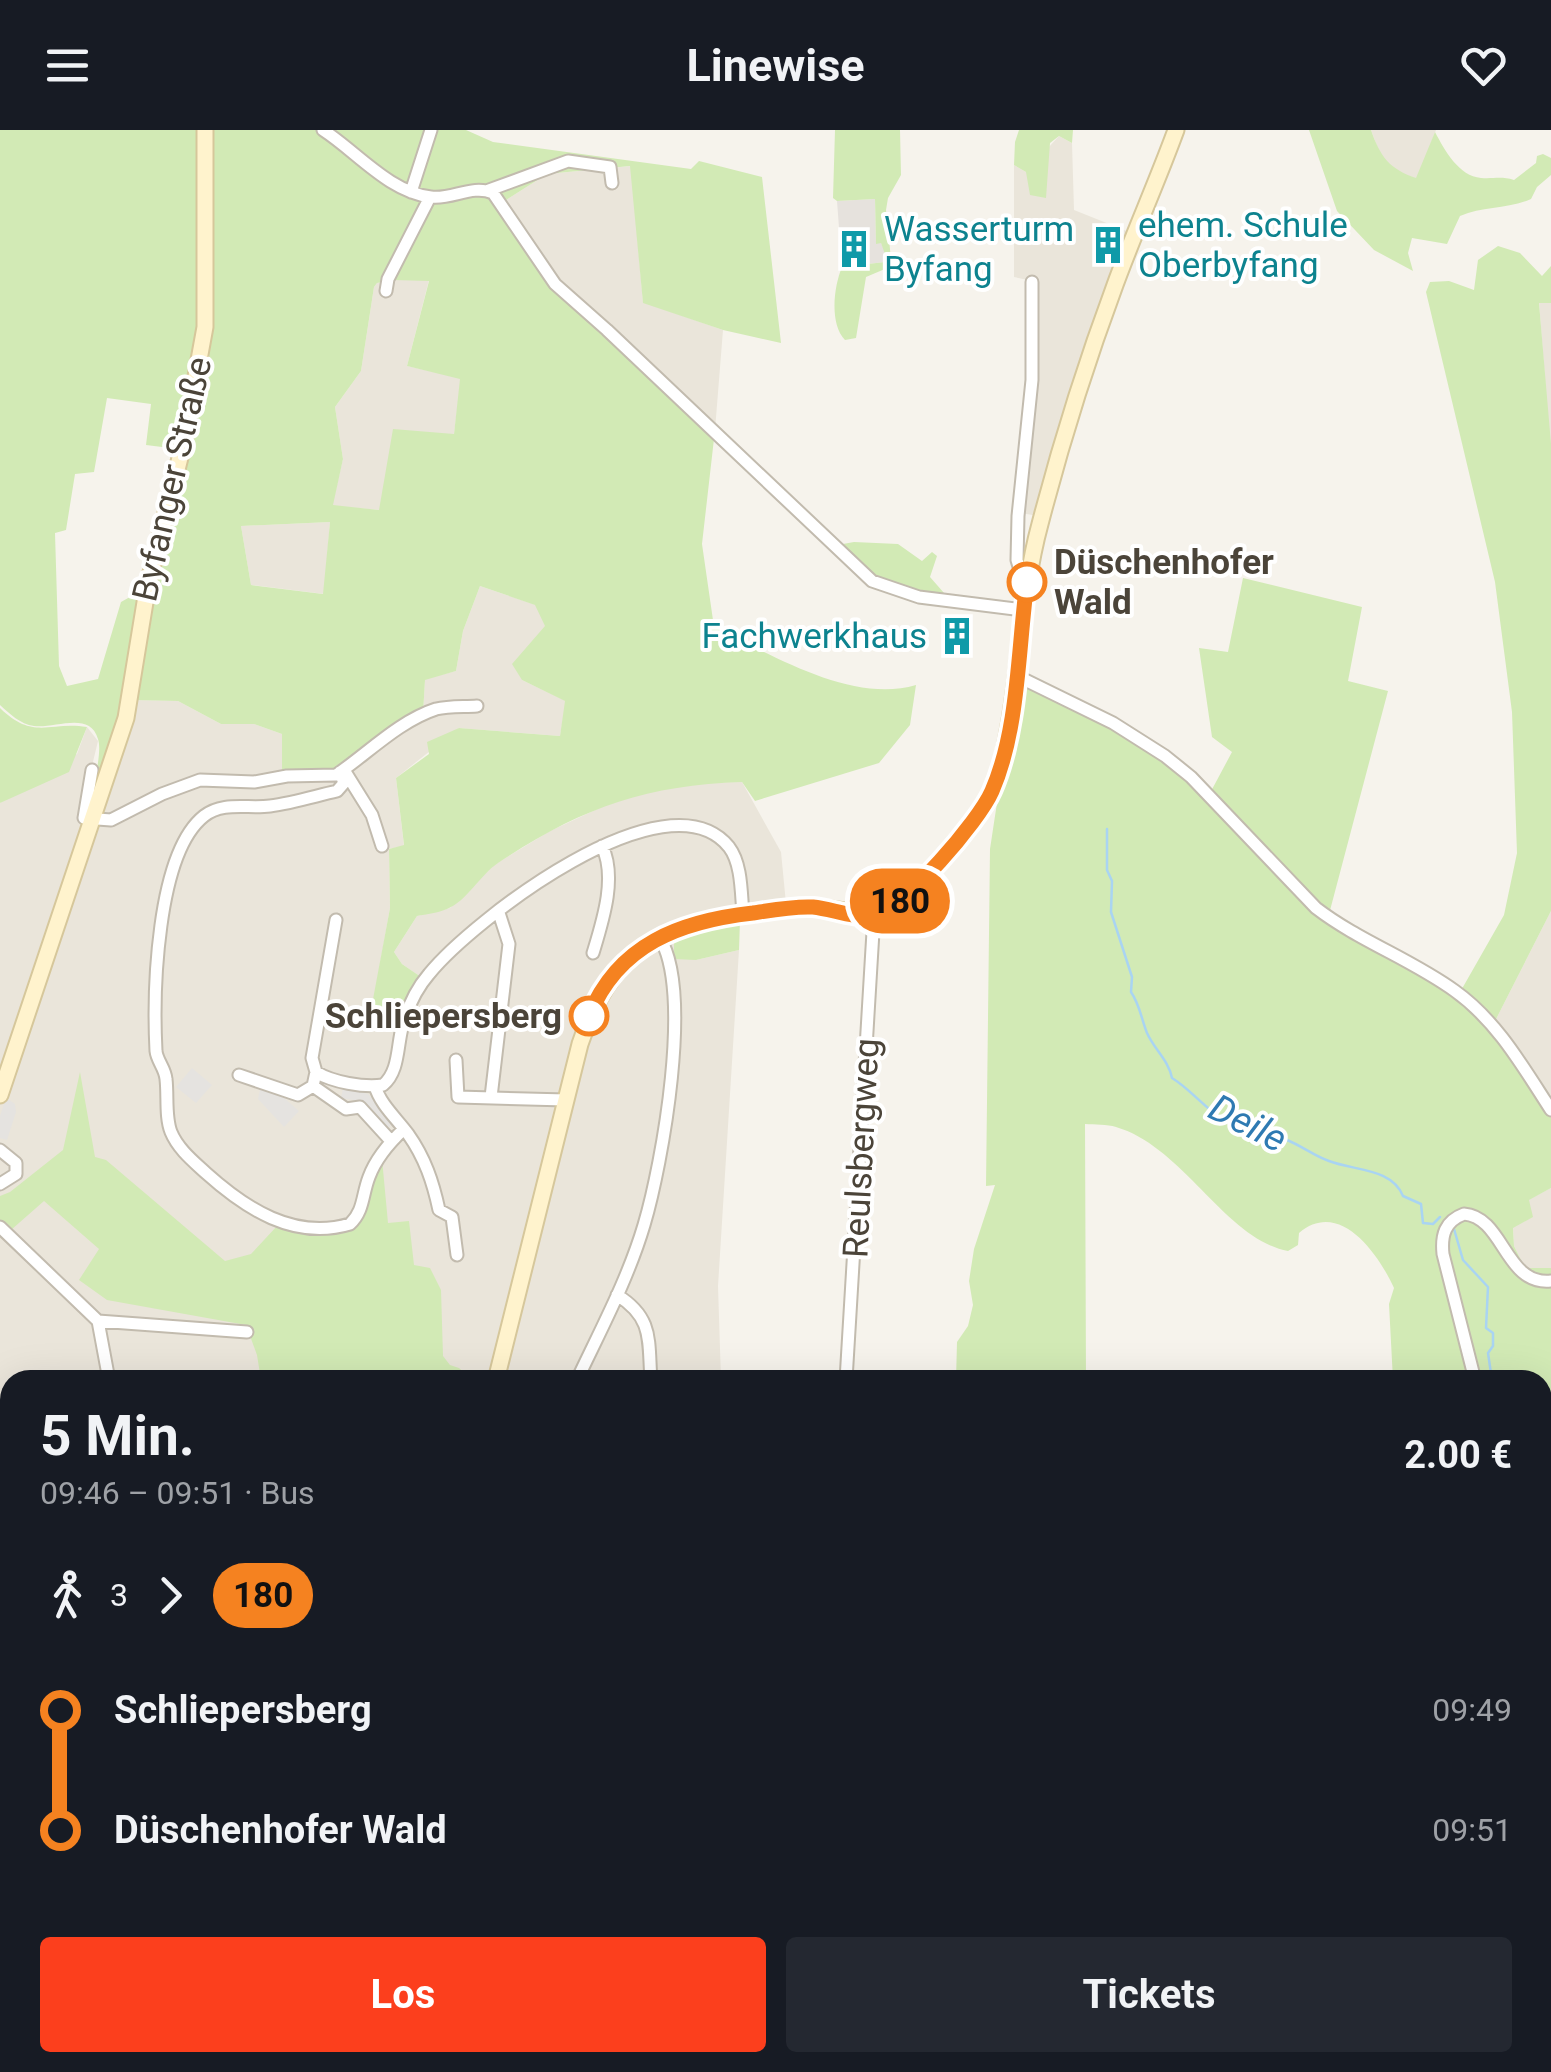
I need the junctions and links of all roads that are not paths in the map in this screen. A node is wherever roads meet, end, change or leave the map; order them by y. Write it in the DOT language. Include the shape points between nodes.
graph roads {
  1 [pos="205,130"];
  2 [pos="323,130"];
  3 [pos="431,130"];
  4 [pos="1176,130"];
  5 [pos="612,183"];
  6 [pos="488,190"];
  7 [pos="412,192"];
  8 [pos="430,197"];
  9 [pos="1032,282"];
  10 [pos="386,292"];
  11 [pos="1028,576"];
  12 [pos="1023,610"];
  13 [pos="1017,676"];
  14 [pos="477,706"];
  15 [pos="92,770"];
  16 [pos="342,771"];
  17 [pos="91,821"];
  18 [pos="382,846"];
  19 [pos="602,846"];
  20 [pos="499,913"];
  21 [pos="743,914"];
  22 [pos="874,915"];
  23 [pos="336,920"];
  24 [pos="660,937"];
  25 [pos="593,952"];
  26 [pos="456,1060"];
  27 [pos="316,1072"];
  28 [pos="240,1074"];
  29 [pos="313,1086"];
  30 [pos="375,1086"];
  31 [pos="0,1094"];
  32 [pos="491,1098"];
  33 [pos="566,1100"];
  34 [pos="1551,1110"];
  35 [pos="404,1129"];
  36 [pos="391,1141"];
  37 [pos="0,1150"];
  38 [pos="0,1184"];
  39 [pos="0,1227"];
  40 [pos="457,1256"];
  41 [pos="1551,1282"];
  42 [pos="617,1295"];
  43 [pos="98,1321"];
  44 [pos="247,1332"];
  45 [pos="107,1370"];
  46 [pos="498,1370"];
  47 [pos="582,1370"];
  48 [pos="650,1370"];
  49 [pos="847,1370"];
  50 [pos="1472,1370"];
  1 -- 17 [label="street, Byfanger Straße" via="202,353 148,584 126,718"];
  2 -- 7 [label="street"];
  3 -- 7 [label="street"];
  4 -- 11 [label="street" via="1078,396"];
  5 -- 6 [label="street" via="610,167 568,161"];
  6 -- 8 [label="street"];
  6 -- 12 [label="street" via="554,284 872,581 919,597"];
  7 -- 8 [label="street"];
  8 -- 10 [label="street"];
  9 -- 11 [label="street" via="1032,380 1017,560"];
  11 -- 12 [label="street"];
  12 -- 13 [label="street"];
  13 -- 22 [label="street" via="989,798 909,894"];
  13 -- 34 [label="street" via="1136,736 1182,769 1316,908 1476,1008"];
  14 -- 16 [label="street" via="422,716"];
  15 -- 17 [label="street, Byfanger Straße" via="84,818"];
  16 -- 17 [label="street" via="254,782 200,780 112,820"];
  16 -- 18 [label="street" via="372,815"];
  16 -- 36 [label="street" via="338,791 273,806 222,807 201,818 177,856 160,940 156,1056 166,1078 170,1130 191,1160 281,1222 311,1228 350,1224"];
  17 -- 31 [label="street, Byfanger Straße"];
  19 -- 20 [label="street"];
  19 -- 21 [label="street" via="672,826 711,832 734,855"];
  19 -- 25 [label="street" via="610,870 604,938"];
  20 -- 30 [label="street" via="422,983 404,1021 390,1079"];
  20 -- 32 [label="street" via="509,944"];
  21 -- 22 [label="street" via="812,907"];
  21 -- 24 [label="street" via="701,920"];
  22 -- 49 [label="street, Reulsbergweg"];
  23 -- 27 [label="street" via="312,1058"];
  24 -- 33 [label="street" via="624,964 598,997"];
  24 -- 42 [label="street" via="669,958 674,1042 664,1130 644,1225"];
  26 -- 32 [label="street" via="458,1097"];
  27 -- 29 [label="street"];
  27 -- 30 [label="street"];
  28 -- 29 [label="street" via="298,1095"];
  29 -- 36 [label="street" via="346,1109 360,1107"];
  30 -- 35 [label="street"];
  32 -- 33 [label="street"];
  33 -- 46 [label="street"];
  35 -- 36 [label="street"];
  35 -- 40 [label="street" via="429,1170 439,1210 452,1218"];
  37 -- 38 [label="street" via="16,1163 16,1174"];
  39 -- 43 [label="street"];
  41 -- 50 [label="street" via="1523,1274 1477,1217 1464,1214 1448,1225 1443,1254"];
  42 -- 47 [label="street"];
  42 -- 48 [label="street" via="644,1319"];
  43 -- 44 [label="street"];
  43 -- 45 [label="street"];
}
